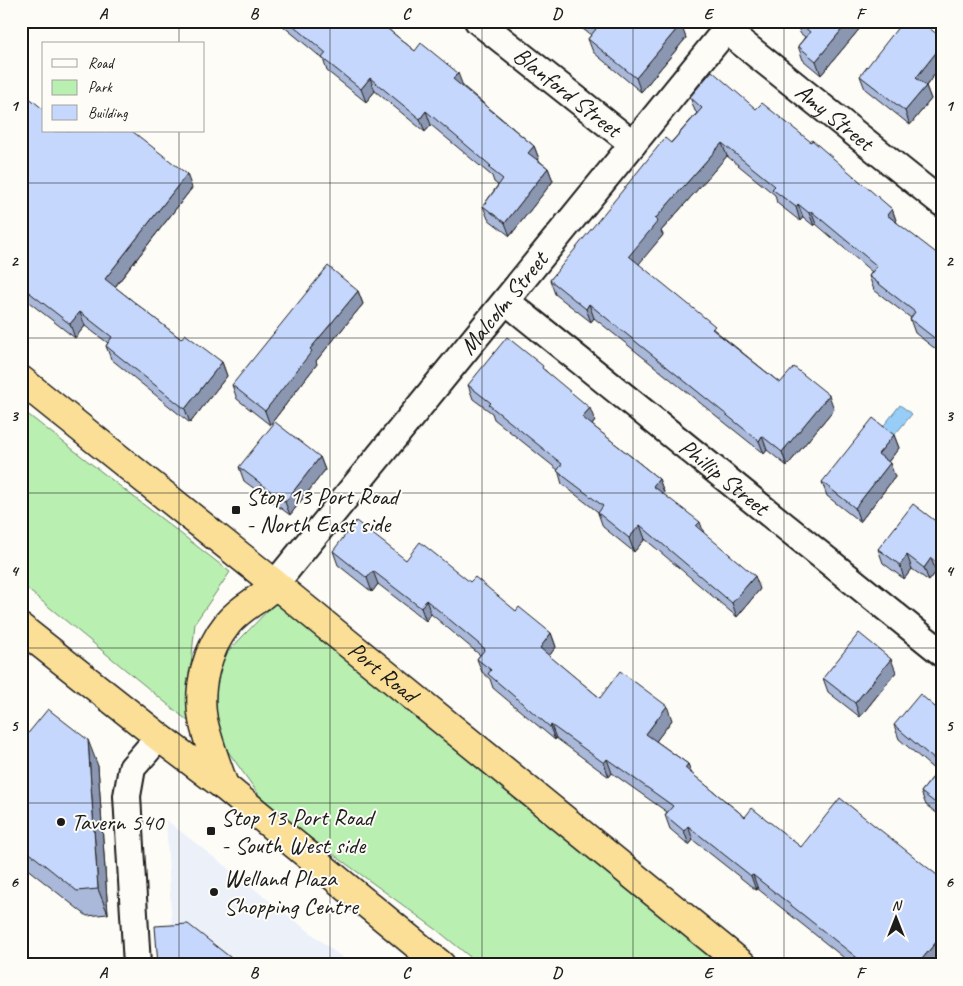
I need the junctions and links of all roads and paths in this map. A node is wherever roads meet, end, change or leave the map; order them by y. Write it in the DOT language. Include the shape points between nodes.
graph roads {
  1 [pos="478,21"];
  2 [pos="729,26"];
  3 [pos="633,144"];
  4 [pos="942,203"];
  5 [pos="506,301"];
  6 [pos="21,380"];
  7 [pos="275,584"];
  8 [pos="21,628"];
  9 [pos="942,653"];
  10 [pos="159,737"];
  11 [pos="224,786"];
  12 [pos="137,965"];
  13 [pos="441,965"];
  14 [pos="743,965"];
  1 -- 3 [label="street, Blanford Street"];
  2 -- 3 [label="street, Malcolm Street"];
  2 -- 4 [label="street, Amy Street"];
  3 -- 5 [label="street, Malcolm Street"];
  5 -- 7 [label="street, Malcolm Street"];
  5 -- 9 [label="street, Phillip Street"];
  6 -- 7 [label="highway, Port Road"];
  7 -- 11 [label="highway" via="266,594 244,606 228,623 207,662 203,720"];
  7 -- 14 [label="highway, Port Road"];
  8 -- 10 [label="highway"];
  10 -- 11 [label="highway"];
  10 -- 12 [label="street" via="132,768 127,796"];
  11 -- 13 [label="highway"];
}
